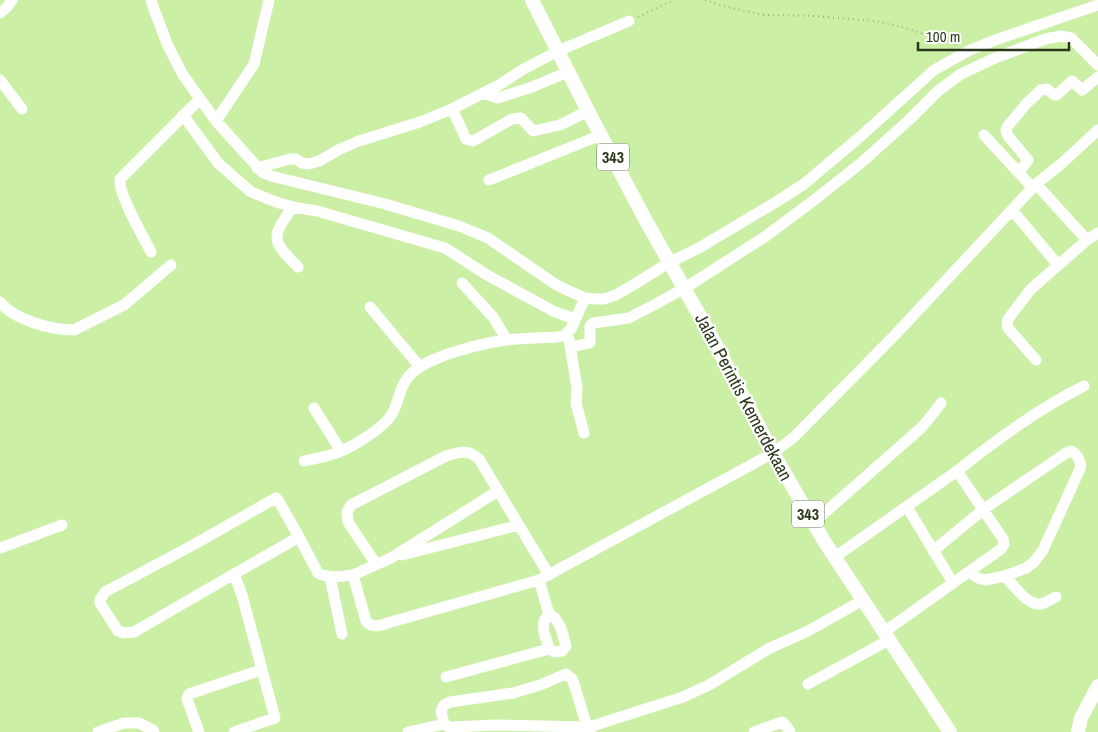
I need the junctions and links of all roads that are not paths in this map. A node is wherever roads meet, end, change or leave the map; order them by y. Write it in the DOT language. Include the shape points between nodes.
graph roads {
  1 [pos="12,0"];
  2 [pos="151,0"];
  3 [pos="269,0"];
  4 [pos="520,0"];
  5 [pos="533,2"];
  6 [pos="1098,5"];
  7 [pos="0,13"];
  8 [pos="629,21"];
  9 [pos="558,51"];
  10 [pos="1098,65"];
  11 [pos="568,72"];
  12 [pos="1098,77"];
  13 [pos="0,80"];
  14 [pos="483,93"];
  15 [pos="191,107"];
  16 [pos="22,109"];
  17 [pos="452,110"];
  18 [pos="588,111"];
  19 [pos="216,121"];
  20 [pos="1098,130"];
  21 [pos="601,135"];
  22 [pos="984,135"];
  23 [pos="257,168"];
  24 [pos="1018,172"];
  25 [pos="489,180"];
  26 [pos="1034,186"];
  27 [pos="293,207"];
  28 [pos="1012,210"];
  29 [pos="1098,233"];
  30 [pos="1087,240"];
  31 [pos="151,252"];
  32 [pos="670,263"];
  33 [pos="171,265"];
  34 [pos="1058,265"];
  35 [pos="298,267"];
  36 [pos="462,283"];
  37 [pos="684,287"];
  38 [pos="0,302"];
  39 [pos="370,307"];
  40 [pos="580,309"];
  41 [pos="568,332"];
  42 [pos="507,340"];
  43 [pos="570,347"];
  44 [pos="1036,360"];
  45 [pos="420,367"];
  46 [pos="1084,386"];
  47 [pos="942,402"];
  48 [pos="314,408"];
  49 [pos="584,433"];
  50 [pos="341,452"];
  51 [pos="772,453"];
  52 [pos="304,461"];
  53 [pos="958,471"];
  54 [pos="498,491"];
  55 [pos="906,507"];
  56 [pos="984,509"];
  57 [pos="813,523"];
  58 [pos="62,525"];
  59 [pos="519,526"];
  60 [pos="299,537"];
  61 [pos="0,548"];
  62 [pos="933,551"];
  63 [pos="834,557"];
  64 [pos="391,558"];
  65 [pos="376,564"];
  66 [pos="969,572"];
  67 [pos="234,574"];
  68 [pos="353,575"];
  69 [pos="1006,576"];
  70 [pos="330,577"];
  71 [pos="544,577"];
  72 [pos="953,583"];
  73 [pos="1056,597"];
  74 [pos="863,600"];
  75 [pos="549,614"];
  76 [pos="342,634"];
  77 [pos="887,636"];
  78 [pos="550,649"];
  79 [pos="261,670"];
  80 [pos="446,676"];
  81 [pos="808,684"];
  82 [pos="1098,686"];
  83 [pos="444,724"];
  84 [pos="590,729"];
  85 [pos="98,732"];
  86 [pos="154,732"];
  87 [pos="198,732"];
  88 [pos="234,732"];
  89 [pos="408,732"];
  90 [pos="754,732"];
  91 [pos="790,732"];
  92 [pos="950,732"];
  93 [pos="1078,732"];
  1 -- 7 [label="street"];
  2 -- 15 [label="street" via="182,74"];
  3 -- 19 [label="street" via="254,64"];
  4 -- 5 [label="main road"];
  5 -- 9 [label="main road, 343"];
  6 -- 32 [label="street" via="998,38 934,70 804,184"];
  8 -- 9 [label="street"];
  9 -- 11 [label="main road, 343"];
  9 -- 14 [label="street"];
  10 -- 37 [label="street" via="1071,38 1061,36 1045,39 961,74 813,201 766,236"];
  11 -- 14 [label="street" via="498,98"];
  11 -- 18 [label="main road, 343"];
  12 -- 24 [label="street" via="1082,90 1072,81 1056,95 1042,89 1026,104 1006,130 1028,160"];
  13 -- 16 [label="street"];
  14 -- 17 [label="street"];
  15 -- 19 [label="street"];
  15 -- 27 [label="street" via="218,164 251,192"];
  15 -- 31 [label="street" via="120,179 124,197"];
  17 -- 18 [label="street" via="466,139 473,141 512,119 521,118 533,131 560,125"];
  17 -- 23 [label="street" via="359,141 309,164 290,159"];
  18 -- 21 [label="main road, 343"];
  19 -- 23 [label="street"];
  20 -- 26 [label="street"];
  21 -- 25 [label="street"];
  21 -- 32 [label="main road, 343"];
  22 -- 24 [label="street"];
  23 -- 40 [label="street" via="271,176 385,204 488,238 555,284"];
  24 -- 26 [label="street"];
  26 -- 28 [label="street"];
  26 -- 30 [label="street"];
  27 -- 35 [label="street" via="277,233 278,245"];
  27 -- 40 [label="street" via="445,248 555,312"];
  28 -- 34 [label="street"];
  28 -- 51 [label="street" via="894,336 794,437"];
  29 -- 30 [label="street"];
  30 -- 34 [label="street"];
  32 -- 37 [label="main road, Jalan Perintis Kemerdekaan / 343"];
  32 -- 40 [label="street" via="616,295 596,299"];
  33 -- 38 [label="street" via="124,305 74,330 40,325 5,308"];
  34 -- 44 [label="street" via="1031,289 1007,321 1008,328"];
  36 -- 42 [label="street" via="493,317"];
  37 -- 43 [label="street" via="629,318 593,323 589,344"];
  37 -- 51 [label="main road, Jalan Perintis Kemerdekaan / 343"];
  39 -- 45 [label="street"];
  40 -- 41 [label="street"];
  41 -- 42 [label="street" via="557,337"];
  41 -- 43 [label="street"];
  42 -- 45 [label="street" via="471,346"];
  43 -- 49 [label="street" via="577,388 576,403"];
  45 -- 50 [label="street" via="408,376 391,416 379,429"];
  46 -- 53 [label="street" via="1036,412"];
  47 -- 57 [label="street" via="921,428"];
  48 -- 50 [label="street"];
  50 -- 52 [label="street"];
  51 -- 57 [label="main road, Jalan Perintis Kemerdekaan / 343"];
  51 -- 71 [label="street"];
  53 -- 55 [label="street"];
  53 -- 56 [label="street"];
  54 -- 59 [label="street"];
  54 -- 64 [label="street"];
  54 -- 65 [label="street" via="479,459 468,452 456,453 351,505 347,512 348,522"];
  55 -- 62 [label="street"];
  55 -- 63 [label="street"];
  56 -- 62 [label="street"];
  56 -- 66 [label="street" via="1004,544"];
  56 -- 69 [label="street" via="1066,453 1074,453 1082,464 1039,556 1026,568"];
  57 -- 63 [label="main road, Jalan Perintis Kemerdekaan / 343"];
  58 -- 61 [label="street"];
  59 -- 64 [label="street"];
  59 -- 71 [label="street"];
  60 -- 67 [label="street"];
  60 -- 67 [label="street" via="276,498 105,592 100,603 118,631 124,634 134,632"];
  60 -- 70 [label="street" via="318,572"];
  62 -- 72 [label="street"];
  63 -- 74 [label="main road, Jalan Perintis Kemerdekaan / 343"];
  64 -- 65 [label="street"];
  65 -- 68 [label="street"];
  66 -- 69 [label="street" via="985,580"];
  66 -- 72 [label="street"];
  67 -- 79 [label="street"];
  68 -- 70 [label="street"];
  68 -- 71 [label="street" via="366,621 372,626"];
  69 -- 73 [label="street" via="1026,599 1034,603 1042,604"];
  70 -- 76 [label="street"];
  71 -- 75 [label="street"];
  72 -- 77 [label="street"];
  74 -- 77 [label="main road, Jalan Perintis Kemerdekaan / 343"];
  74 -- 84 [label="street" via="768,649 709,685"];
  75 -- 78 [label="street" via="543,624"];
  75 -- 78 [label="street" via="561,628 566,646 562,651"];
  77 -- 81 [label="street"];
  77 -- 92 [label="main road, Jalan Perintis Kemerdekaan / 343"];
  78 -- 80 [label="street"];
  79 -- 87 [label="street" via="189,694 187,699"];
  79 -- 88 [label="street" via="275,718"];
  82 -- 93 [label="main road" via="1081,718"];
  83 -- 84 [label="street" via="448,727 495,725"];
  83 -- 84 [label="street" via="442,711 450,702 514,693 566,674 576,687"];
  83 -- 89 [label="street"];
  85 -- 86 [label="street" via="124,723 139,723"];
  90 -- 91 [label="street" via="782,722"];
}
